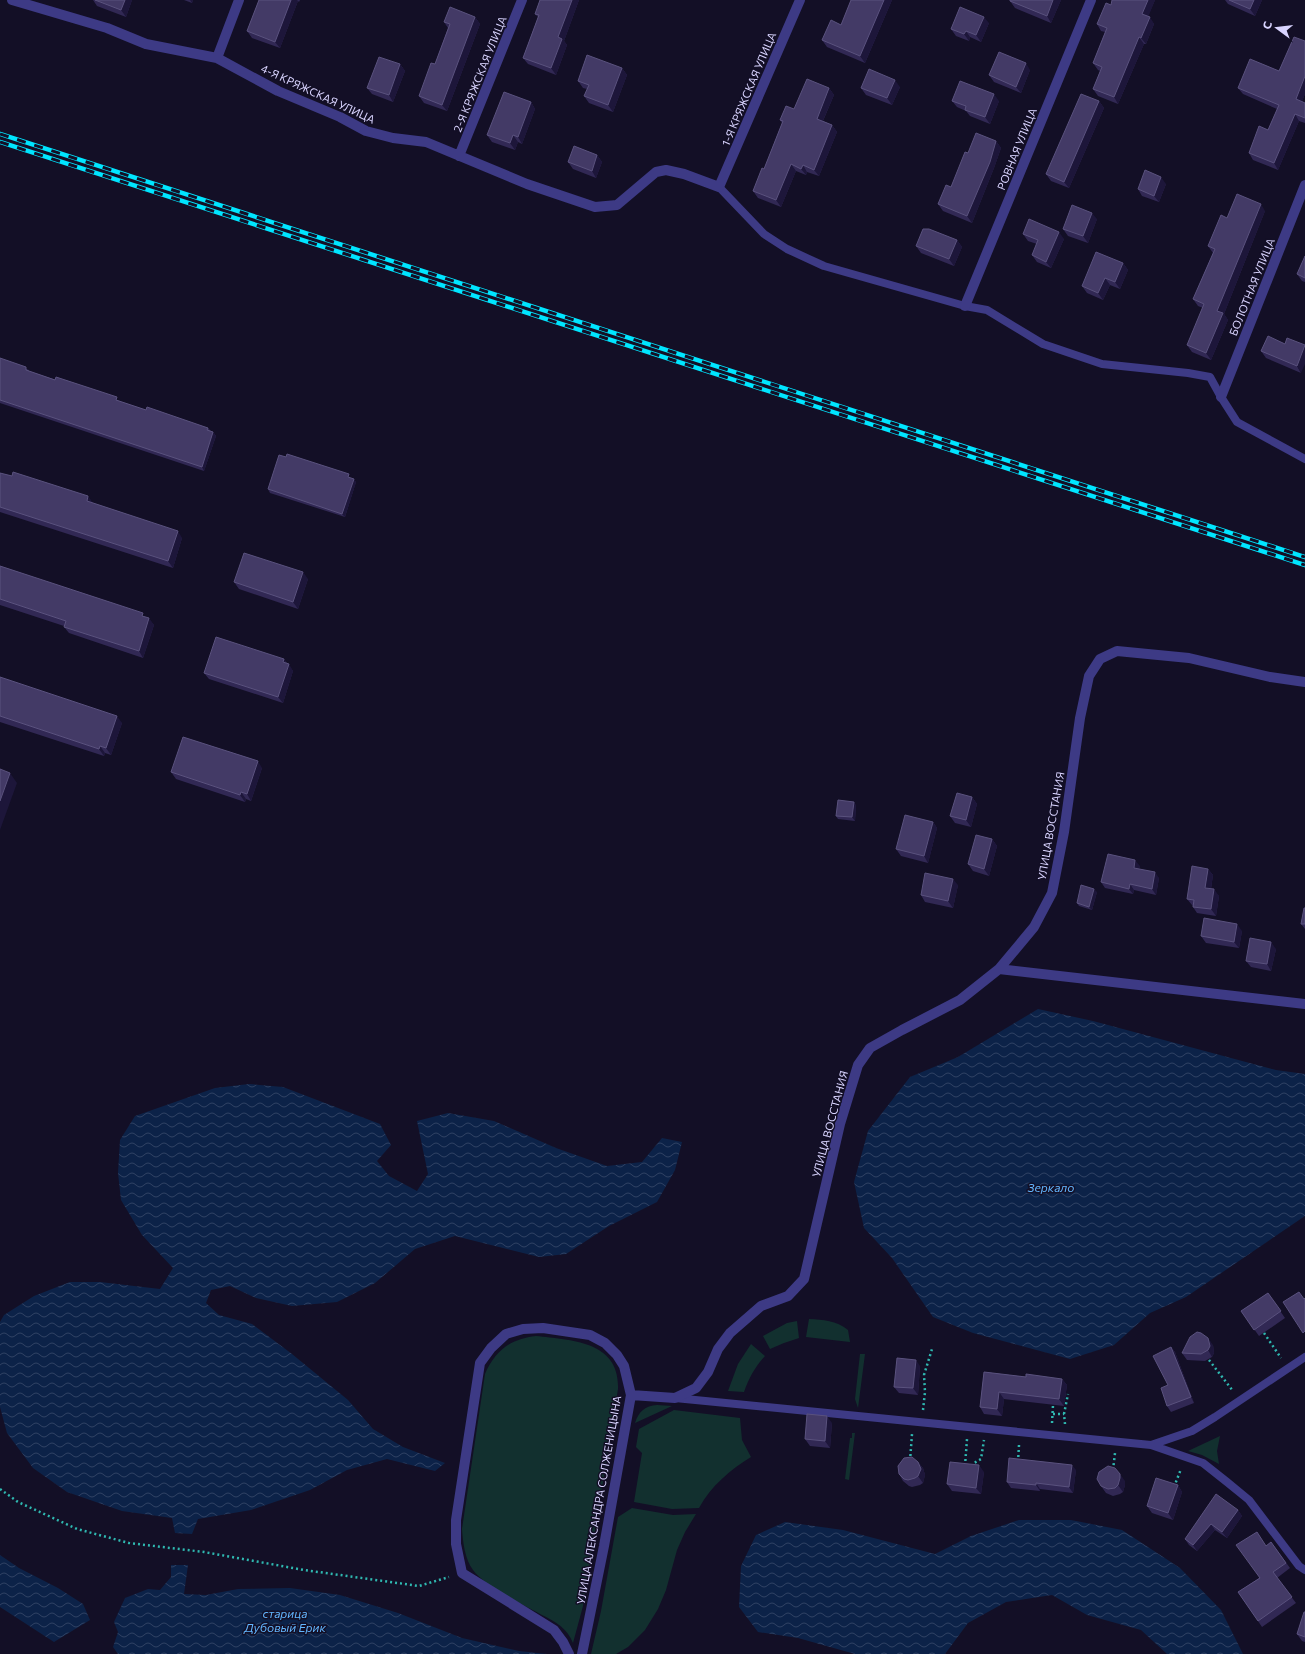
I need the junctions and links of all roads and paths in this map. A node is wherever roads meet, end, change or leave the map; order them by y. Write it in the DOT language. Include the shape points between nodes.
graph roads {
  1 [pos="12,0"];
  2 [pos="239,0"];
  3 [pos="522,0"];
  4 [pos="800,0"];
  5 [pos="1091,0"];
  6 [pos="217,58"];
  7 [pos="460,156"];
  8 [pos="1305,185"];
  9 [pos="720,186"];
  10 [pos="965,306"];
  11 [pos="1221,397"];
  12 [pos="1305,458"];
  13 [pos="1305,682"];
  14 [pos="999,969"];
  15 [pos="1305,1004"];
  16 [pos="1264,1333"];
  17 [pos="932,1349"];
  18 [pos="1305,1358"];
  19 [pos="1209,1360"];
  20 [pos="1288,1368"];
  21 [pos="1068,1394"];
  22 [pos="631,1395"];
  23 [pos="675,1398"];
  24 [pos="1241,1400"];
  25 [pos="1053,1405"];
  26 [pos="1053,1414"];
  27 [pos="1064,1414"];
  28 [pos="917,1422"];
  29 [pos="968,1427"];
  30 [pos="986,1429"];
  31 [pos="1021,1432"];
  32 [pos="1051,1435"];
  33 [pos="1065,1437"];
  34 [pos="1117,1442"];
  35 [pos="1151,1445"];
  36 [pos="1187,1456"];
  37 [pos="909,1464"];
  38 [pos="1018,1465"];
  39 [pos="965,1470"];
  40 [pos="972,1471"];
  41 [pos="1113,1473"];
  42 [pos="0,1489"];
  43 [pos="1173,1489"];
  44 [pos="1305,1570"];
  45 [pos="462,1573"];
  46 [pos="568,1654"];
  47 [pos="582,1654"];
  1 -- 6 [label="street, 4-Я КРЯЖСКАЯ УЛИЦА" via="107,28 146,44"];
  2 -- 6 [label="street"];
  3 -- 7 [label="street, 2-Я КРЯЖСКАЯ УЛИЦА"];
  4 -- 9 [label="street, 1-Я КРЯЖСКАЯ УЛИЦА"];
  5 -- 10 [label="street, РОВНАЯ УЛИЦА"];
  6 -- 7 [label="street, 4-Я КРЯЖСКАЯ УЛИЦА" via="278,91 366,131 393,138 426,142"];
  7 -- 9 [label="street, 4-Я КРЯЖСКАЯ УЛИЦА" via="527,184 595,207 617,205 656,172 666,170"];
  8 -- 11 [label="street, БОЛОТНАЯ УЛИЦА"];
  9 -- 10 [label="lane" via="764,234 787,249 824,266"];
  10 -- 11 [label="lane" via="987,310 1042,344 1102,364 1210,377"];
  11 -- 12 [label="lane" via="1237,422"];
  13 -- 14 [label="street, УЛИЦА ВОССТАНИЯ" via="1270,677 1190,658 1117,651 1100,659 1089,676 1080,718 1064,832 1052,893 1034,927"];
  14 -- 15 [label="street"];
  14 -- 23 [label="street, УЛИЦА ВОССТАНИЯ" via="960,1000 870,1048 858,1065 840,1124 804,1279 788,1296 761,1306 730,1332 696,1388"];
  16 -- 20 [label="path"];
  17 -- 28 [label="path" via="924,1375 926,1392"];
  18 -- 20 [label="lane"];
  19 -- 24 [label="path"];
  20 -- 24 [label="lane"];
  21 -- 27 [label="path"];
  22 -- 23 [label="street"];
  22 -- 45 [label="street, УЛИЦА АЛЕКСАНДРА СОЛЖЕНИЦЫНА" via="624,1366 618,1355 605,1343 590,1335 543,1328 523,1329 506,1334 491,1348 480,1363 456,1520 456,1544"];
  22 -- 47 [label="street, УЛИЦА АЛЕКСАНДРА СОЛЖЕНИЦЫНА"];
  23 -- 28 [label="lane"];
  24 -- 35 [label="lane" via="1192,1431"];
  25 -- 26 [label="path"];
  26 -- 27 [label="path"];
  26 -- 32 [label="path"];
  27 -- 33 [label="path"];
  28 -- 29 [label="lane"];
  28 -- 37 [label="path"];
  29 -- 30 [label="lane"];
  29 -- 39 [label="path"];
  30 -- 31 [label="lane"];
  30 -- 40 [label="path" via="981,1459 974,1463"];
  31 -- 32 [label="lane"];
  31 -- 38 [label="path"];
  32 -- 33 [label="lane"];
  33 -- 34 [label="lane"];
  34 -- 35 [label="lane"];
  34 -- 41 [label="path"];
  35 -- 36 [label="lane"];
  36 -- 43 [label="path"];
  36 -- 44 [label="lane" via="1203,1463 1249,1500 1294,1560"];
  42 -- 45 [label="path" via="18,1502 77,1530 130,1544 204,1552 304,1570 419,1586"];
  45 -- 46 [label="street" via="554,1630"];
}
